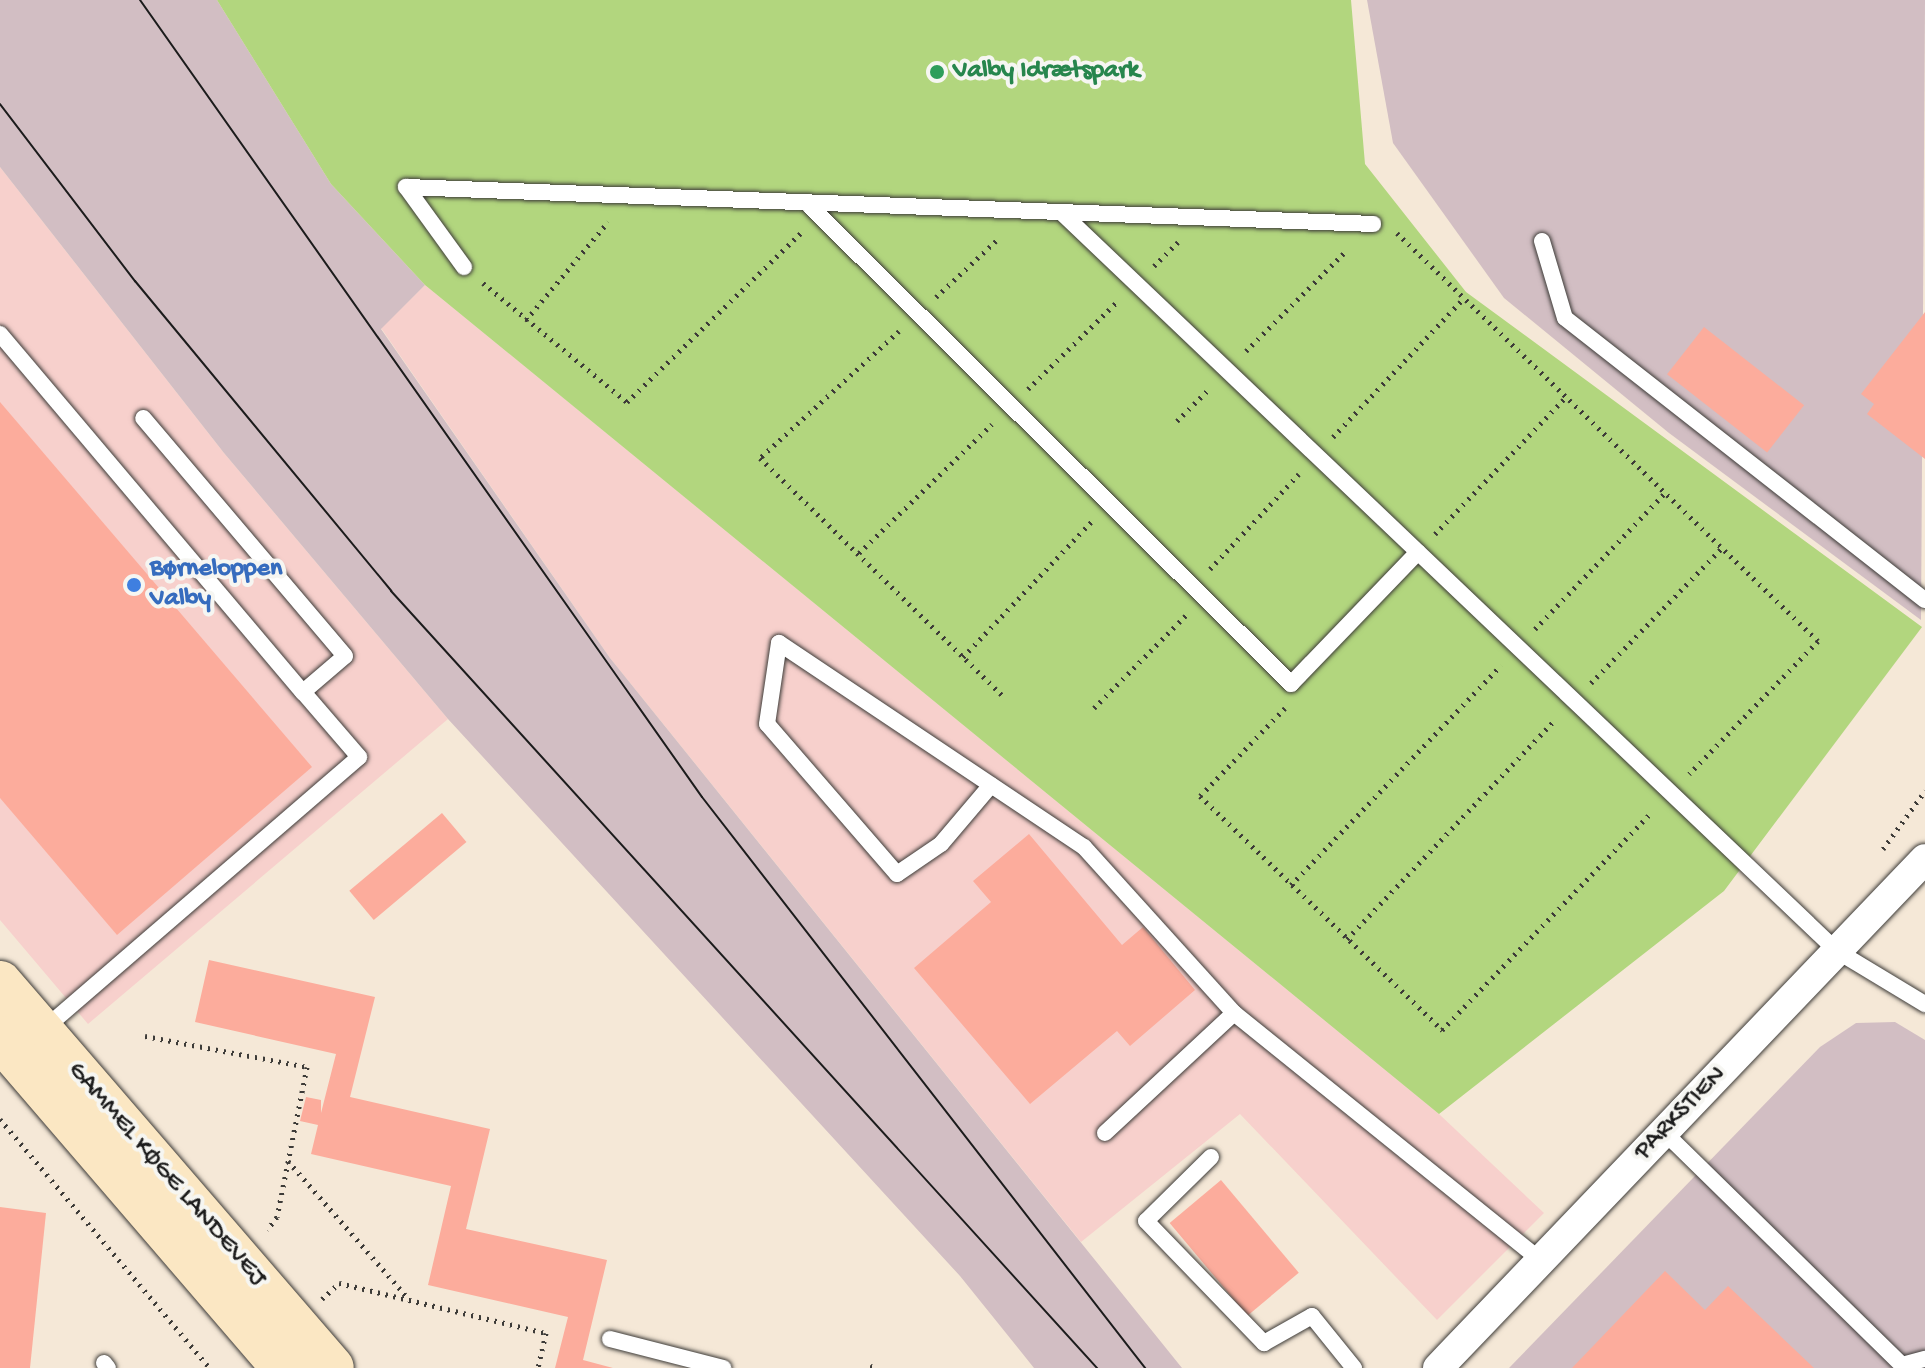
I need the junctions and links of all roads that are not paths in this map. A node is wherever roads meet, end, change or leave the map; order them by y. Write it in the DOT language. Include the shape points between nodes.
graph roads {
  1 [pos="815,210"];
  2 [pos="1063,214"];
  3 [pos="1373,224"];
  4 [pos="1542,241"];
  5 [pos="464,267"];
  6 [pos="0,334"];
  7 [pos="143,418"];
  8 [pos="1418,552"];
  9 [pos="1925,600"];
  10 [pos="303,692"];
  11 [pos="991,785"];
  12 [pos="1925,859"];
  13 [pos="1837,951"];
  14 [pos="0,983"];
  15 [pos="1925,1004"];
  16 [pos="1234,1013"];
  17 [pos="19,1041"];
  18 [pos="1664,1132"];
  19 [pos="1105,1133"];
  20 [pos="1211,1157"];
  21 [pos="1541,1261"];
  22 [pos="610,1339"];
  23 [pos="1925,1359"];
  24 [pos="284,1368"];
  25 [pos="332,1368"];
  26 [pos="723,1368"];
  27 [pos="1354,1368"];
  28 [pos="1438,1368"];
  1 -- 2 [label="lane"];
  1 -- 5 [label="lane" via="406,187"];
  1 -- 8 [label="lane" via="1291,684"];
  2 -- 3 [label="lane"];
  2 -- 8 [label="lane"];
  4 -- 9 [label="lane" via="1565,318"];
  6 -- 10 [label="lane"];
  7 -- 10 [label="lane" via="345,656"];
  8 -- 13 [label="lane"];
  10 -- 17 [label="lane" via="359,757"];
  11 -- 11 [label="lane" via="832,679 779,643 767,724 897,874 941,844"];
  11 -- 16 [label="lane" via="1084,847"];
  12 -- 13 [label="street, PARKSTIEN"];
  13 -- 15 [label="lane"];
  13 -- 18 [label="street, PARKSTIEN"];
  14 -- 17 [label="main road, GAMMEL KØGE LANDEVEJ"];
  16 -- 19 [label="lane"];
  16 -- 21 [label="lane"];
  17 -- 24 [label="main road, GAMMEL KØGE LANDEVEJ"];
  17 -- 25 [label="main road, GAMMEL KØGE LANDEVEJ" via="242,1263"];
  18 -- 21 [label="street, PARKSTIEN"];
  18 -- 23 [label="lane" via="1902,1365"];
  20 -- 27 [label="lane" via="1146,1221 1264,1343 1312,1316"];
  21 -- 28 [label="street, PARKSTIEN"];
  22 -- 26 [label="lane"];
}
